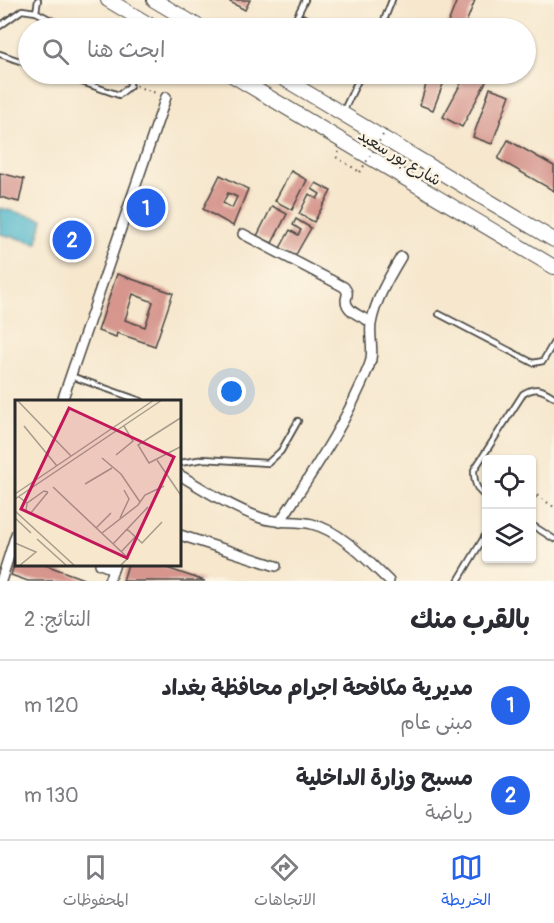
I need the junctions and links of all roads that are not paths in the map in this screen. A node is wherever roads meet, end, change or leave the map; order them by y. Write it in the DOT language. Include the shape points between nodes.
graph roads {
  1 [pos="38,0"];
  2 [pos="108,0"];
  3 [pos="154,0"];
  4 [pos="305,0"];
  5 [pos="392,0"];
  6 [pos="36,12"];
  7 [pos="47,18"];
  8 [pos="138,18"];
  9 [pos="184,18"];
  10 [pos="296,18"];
  11 [pos="385,18"];
  12 [pos="0,26"];
  13 [pos="0,54"];
  14 [pos="18,60"];
  15 [pos="88,84"];
  16 [pos="130,84"];
  17 [pos="247,84"];
  18 [pos="292,84"];
  19 [pos="356,84"];
  20 [pos="166,97"];
  21 [pos="342,114"];
  22 [pos="243,234"];
  23 [pos="554,240"];
  24 [pos="401,257"];
  25 [pos="554,267"];
  26 [pos="439,314"];
  27 [pos="371,322"];
  28 [pos="554,342"];
  29 [pos="71,376"];
  30 [pos="554,398"];
  31 [pos="62,400"];
  32 [pos="138,400"];
  33 [pos="298,421"];
  34 [pos="484,455"];
  35 [pos="482,458"];
  36 [pos="182,463"];
  37 [pos="182,476"];
  38 [pos="482,494"];
  39 [pos="280,522"];
  40 [pos="536,528"];
  41 [pos="182,536"];
  42 [pos="554,539"];
  43 [pos="15,540"];
  44 [pos="482,541"];
  45 [pos="276,566"];
  46 [pos="114,567"];
  47 [pos="1,581"];
  48 [pos="109,581"];
  49 [pos="389,581"];
  50 [pos="458,581"];
  1 -- 6 [label="lane"];
  2 -- 8 [label="main road"];
  3 -- 9 [label="main road"];
  4 -- 10 [label="lane"];
  5 -- 11 [label="lane"];
  6 -- 7 [label="lane"];
  6 -- 12 [label="lane" via="22,10"];
  13 -- 14 [label="lane"];
  15 -- 16 [label="lane" via="119,95"];
  17 -- 25 [label="main road, شارع بور سعيد"];
  18 -- 21 [label="main road, شارع بور سعيد"];
  19 -- 21 [label="lane"];
  20 -- 29 [label="street"];
  21 -- 23 [label="main road, شارع بور سعيد"];
  22 -- 27 [label="street" via="344,286 349,309"];
  24 -- 27 [label="street"];
  26 -- 28 [label="lane" via="533,363 543,361"];
  27 -- 39 [label="street" via="372,354 366,374 330,446"];
  29 -- 31 [label="street"];
  29 -- 32 [label="lane"];
  30 -- 34 [label="lane" via="541,389 532,388 523,394"];
  33 -- 36 [label="lane" via="281,451 268,463 204,459"];
  35 -- 38 [label="lane" via="474,470 474,480"];
  37 -- 39 [label="street" via="230,504 260,518"];
  39 -- 49 [label="street" via="324,529 362,555"];
  40 -- 42 [label="lane"];
  41 -- 45 [label="street"];
  43 -- 47 [label="street"];
  44 -- 50 [label="lane"];
  46 -- 48 [label="street"];
}
